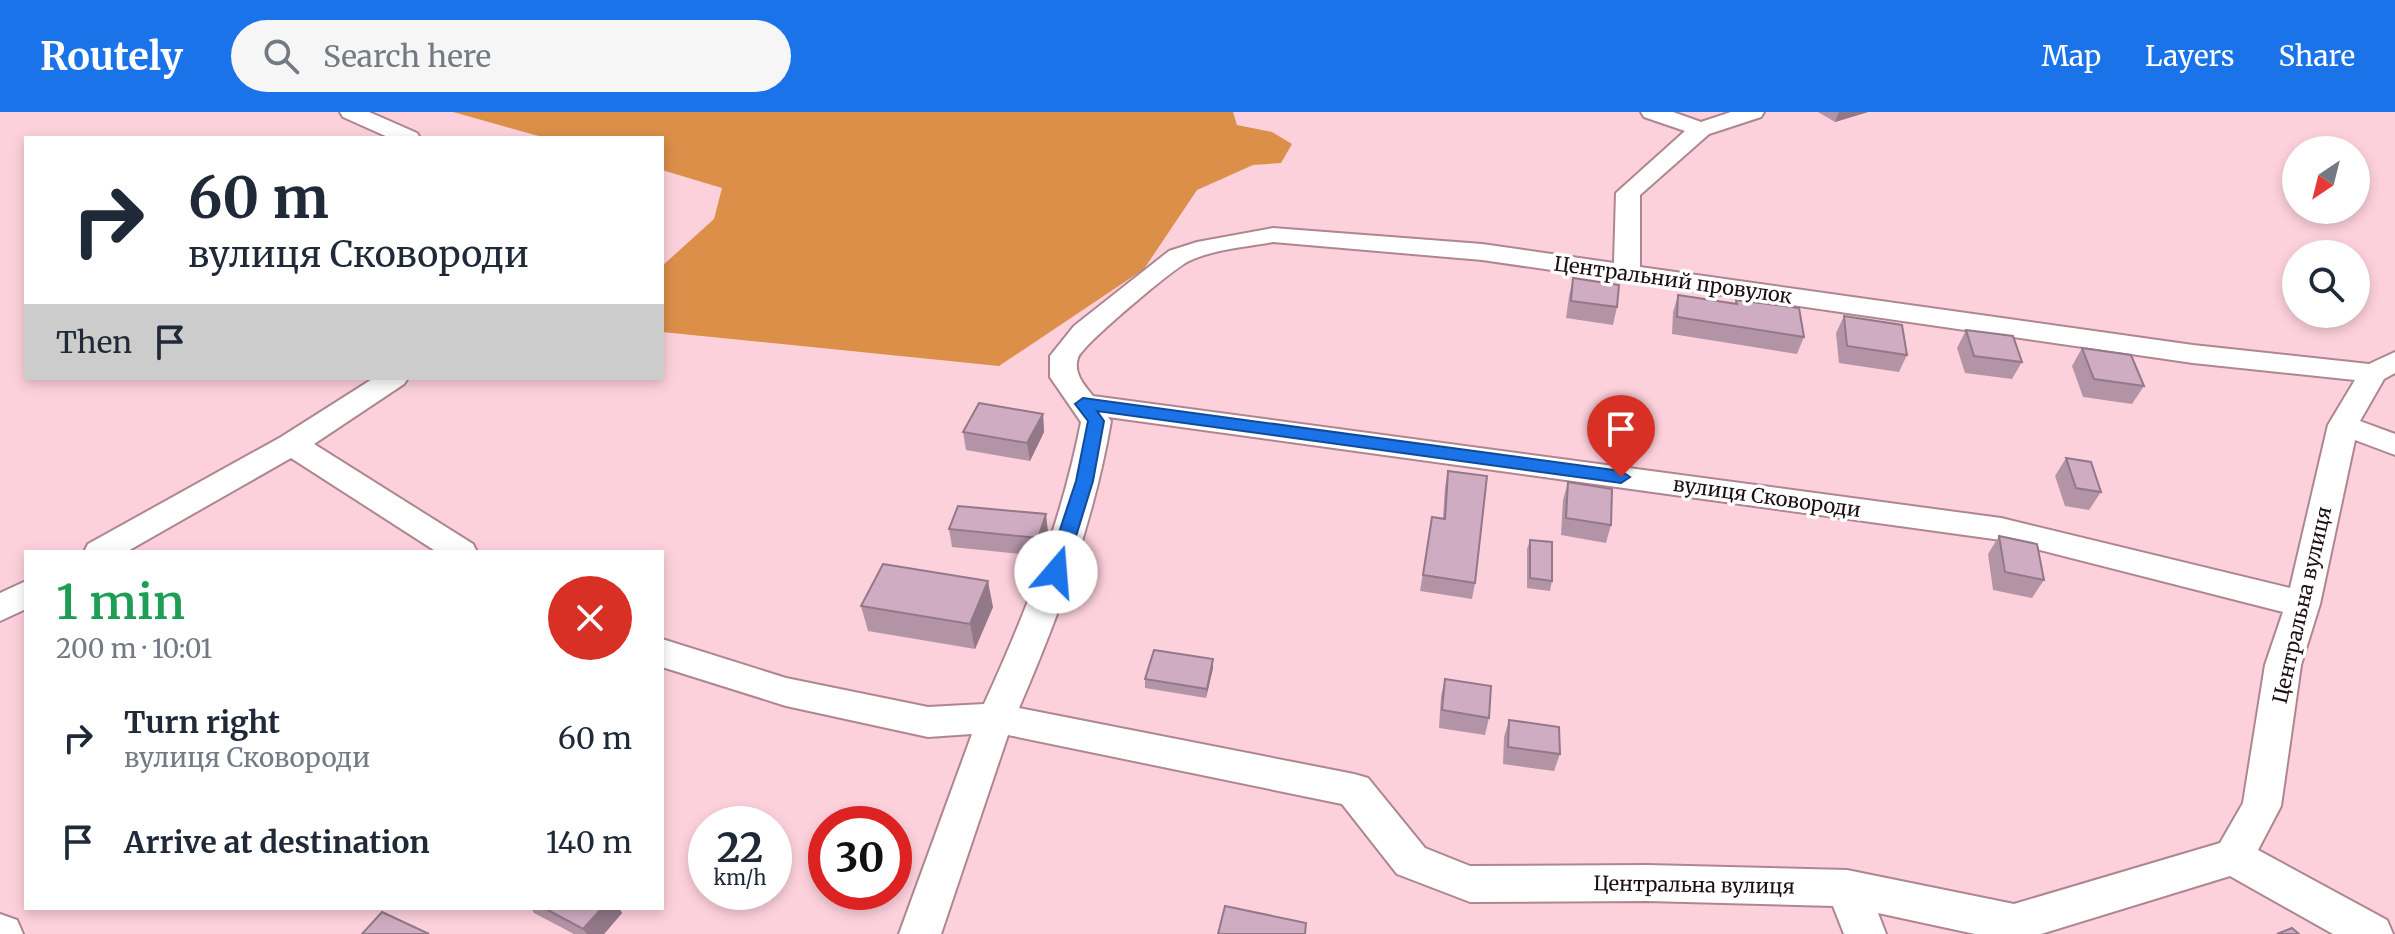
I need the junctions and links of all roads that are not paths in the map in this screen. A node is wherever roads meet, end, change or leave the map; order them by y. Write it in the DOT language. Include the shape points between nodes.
graph roads {
  1 [pos="351,112"];
  2 [pos="1652,112"];
  3 [pos="1753,112"];
  4 [pos="1701,129"];
  5 [pos="405,136"];
  6 [pos="1627,274"];
  7 [pos="2384,367"];
  8 [pos="391,380"];
  9 [pos="1083,404"];
  10 [pos="2343,425"];
  11 [pos="292,444"];
  12 [pos="2395,445"];
  13 [pos="104,550"];
  14 [pos="458,550"];
  15 [pos="24,595"];
  16 [pos="2303,604"];
  17 [pos="0,608"];
  18 [pos="664,654"];
  19 [pos="996,718"];
  20 [pos="2233,857"];
  21 [pos="1847,888"];
  22 [pos="920,934"];
  23 [pos="1865,934"];
  24 [pos="2372,934"];
  1 -- 5 [label="street"];
  2 -- 4 [label="street"];
  3 -- 4 [label="street"];
  4 -- 6 [label="street" via="1628,193"];
  6 -- 7 [label="street, Центральний провулок" via="2258,363"];
  6 -- 9 [label="street, Центральний провулок" via="1482,252 1273,235 1206,247 1178,256 1084,332 1064,356 1064,377"];
  7 -- 10 [label="street, Центральна вулиця"];
  8 -- 11 [label="street"];
  9 -- 16 [label="street, вулиця Сковороди" via="2001,529"];
  9 -- 19 [label="street, Центральний провулок" via="1096,421 1085,481 1040,620"];
  10 -- 12 [label="street"];
  10 -- 16 [label="street, Центральна вулиця"];
  11 -- 13 [label="street"];
  11 -- 14 [label="street"];
  15 -- 17 [label="street"];
  16 -- 20 [label="street, Центральна вулиця" via="2283,665 2262,806"];
  18 -- 19 [label="street, Центральна вулиця" via="786,692 928,722"];
  19 -- 21 [label="street, Центральна вулиця" via="1354,790 1411,861 1470,884"];
  19 -- 22 [label="street, Центральний провулок"];
  20 -- 21 [label="street, Центральна вулиця" via="2014,923"];
  20 -- 24 [label="street"];
  21 -- 23 [label="street"];
}
